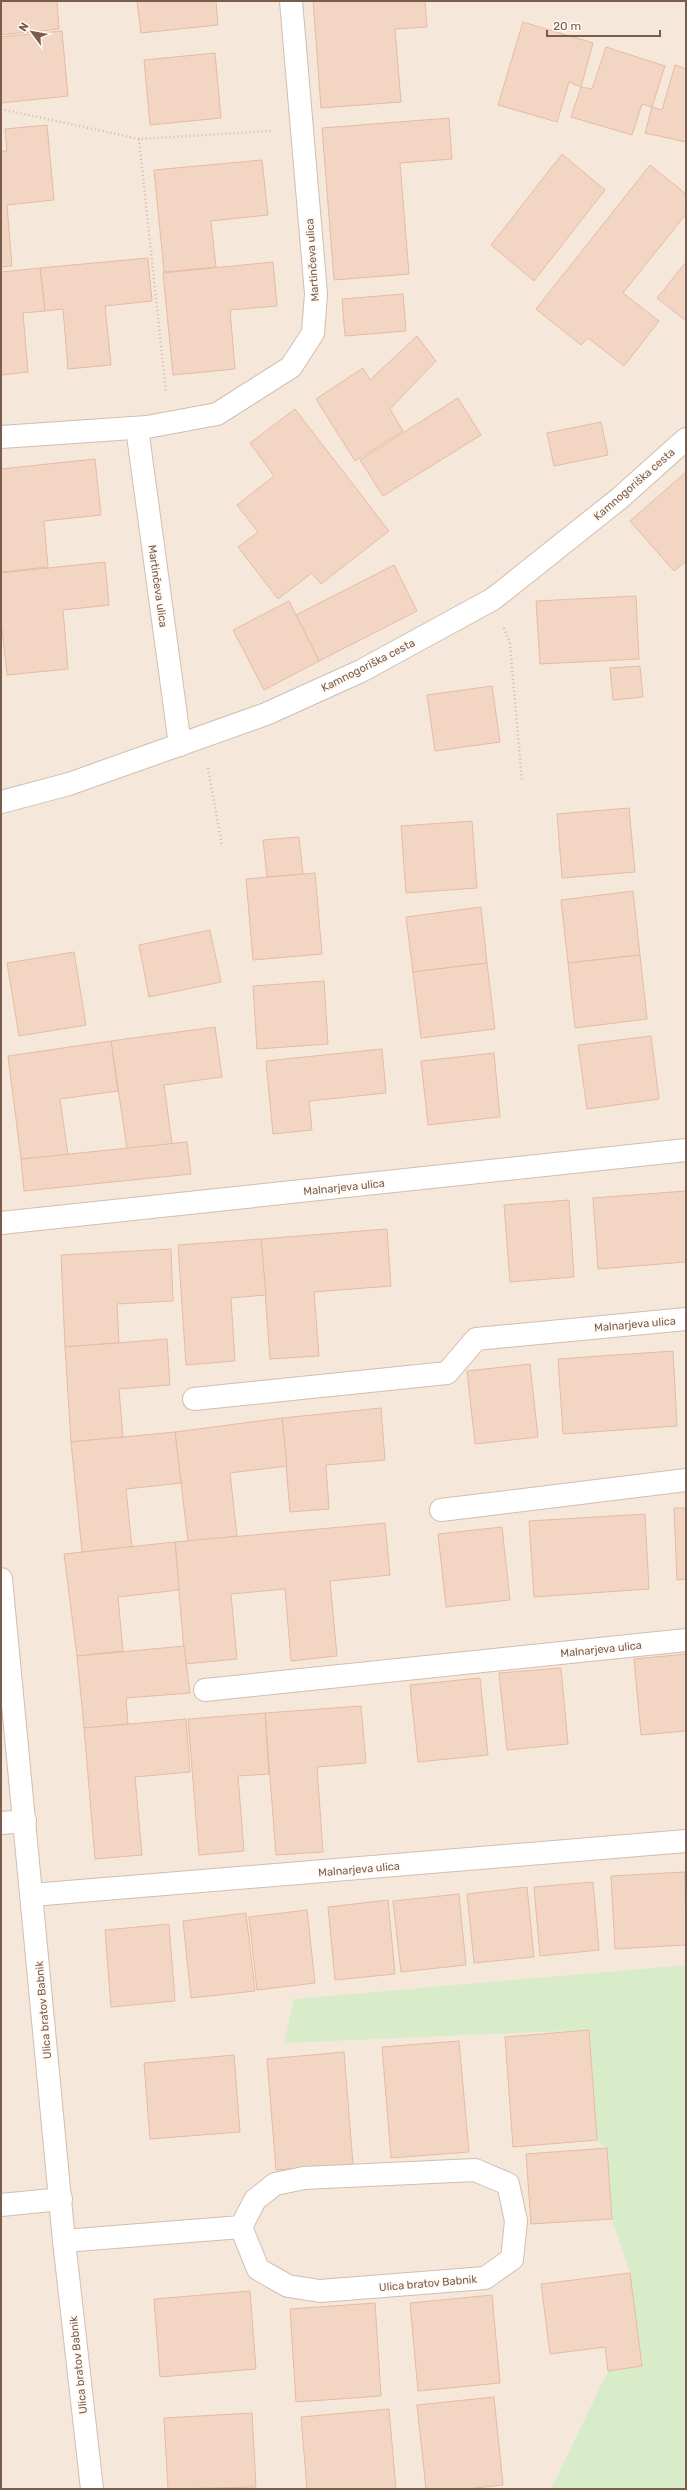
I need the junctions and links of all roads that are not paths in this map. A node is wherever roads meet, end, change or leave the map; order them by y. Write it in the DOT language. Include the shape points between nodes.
graph roads {
  1 [pos="291,1"];
  2 [pos="137,428"];
  3 [pos="1,437"];
  4 [pos="686,439"];
  5 [pos="180,745"];
  6 [pos="1,802"];
  7 [pos="686,1150"];
  8 [pos="1,1223"];
  9 [pos="686,1319"];
  10 [pos="194,1399"];
  11 [pos="686,1480"];
  12 [pos="441,1510"];
  13 [pos="1,1579"];
  14 [pos="686,1640"];
  15 [pos="205,1690"];
  16 [pos="24,1821"];
  17 [pos="1,1823"];
  18 [pos="686,1841"];
  19 [pos="32,1895"];
  20 [pos="61,2199"];
  21 [pos="1,2205"];
  22 [pos="241,2227"];
  23 [pos="64,2241"];
  24 [pos="92,2489"];
  1 -- 2 [label="street, Martinčeva ulica" via="316,294 313,333 291,367 217,414"];
  2 -- 3 [label="street, Martinčeva ulica"];
  2 -- 5 [label="street, Martinčeva ulica"];
  4 -- 5 [label="street, Kamnogoriška cesta" via="620,498 493,599 361,671 266,714"];
  5 -- 6 [label="street, Kamnogoriška cesta" via="69,784"];
  7 -- 8 [label="street, Malnarjeva ulica"];
  9 -- 10 [label="street, Malnarjeva ulica" via="476,1339 447,1373"];
  11 -- 12 [label="street"];
  13 -- 16 [label="street, Ulica bratov Babnik"];
  14 -- 15 [label="street, Malnarjeva ulica"];
  16 -- 17 [label="street"];
  16 -- 19 [label="street, Ulica bratov Babnik"];
  18 -- 19 [label="street, Malnarjeva ulica"];
  19 -- 20 [label="street, Ulica bratov Babnik"];
  20 -- 21 [label="street"];
  20 -- 23 [label="street, Ulica bratov Babnik"];
  22 -- 22 [label="street, Ulica bratov Babnik" via="255,2200 276,2184 304,2178 475,2170 508,2184 516,2221 512,2259 485,2278 320,2292 288,2286 258,2269"];
  22 -- 23 [label="street"];
  23 -- 24 [label="street, Ulica bratov Babnik"];
}
